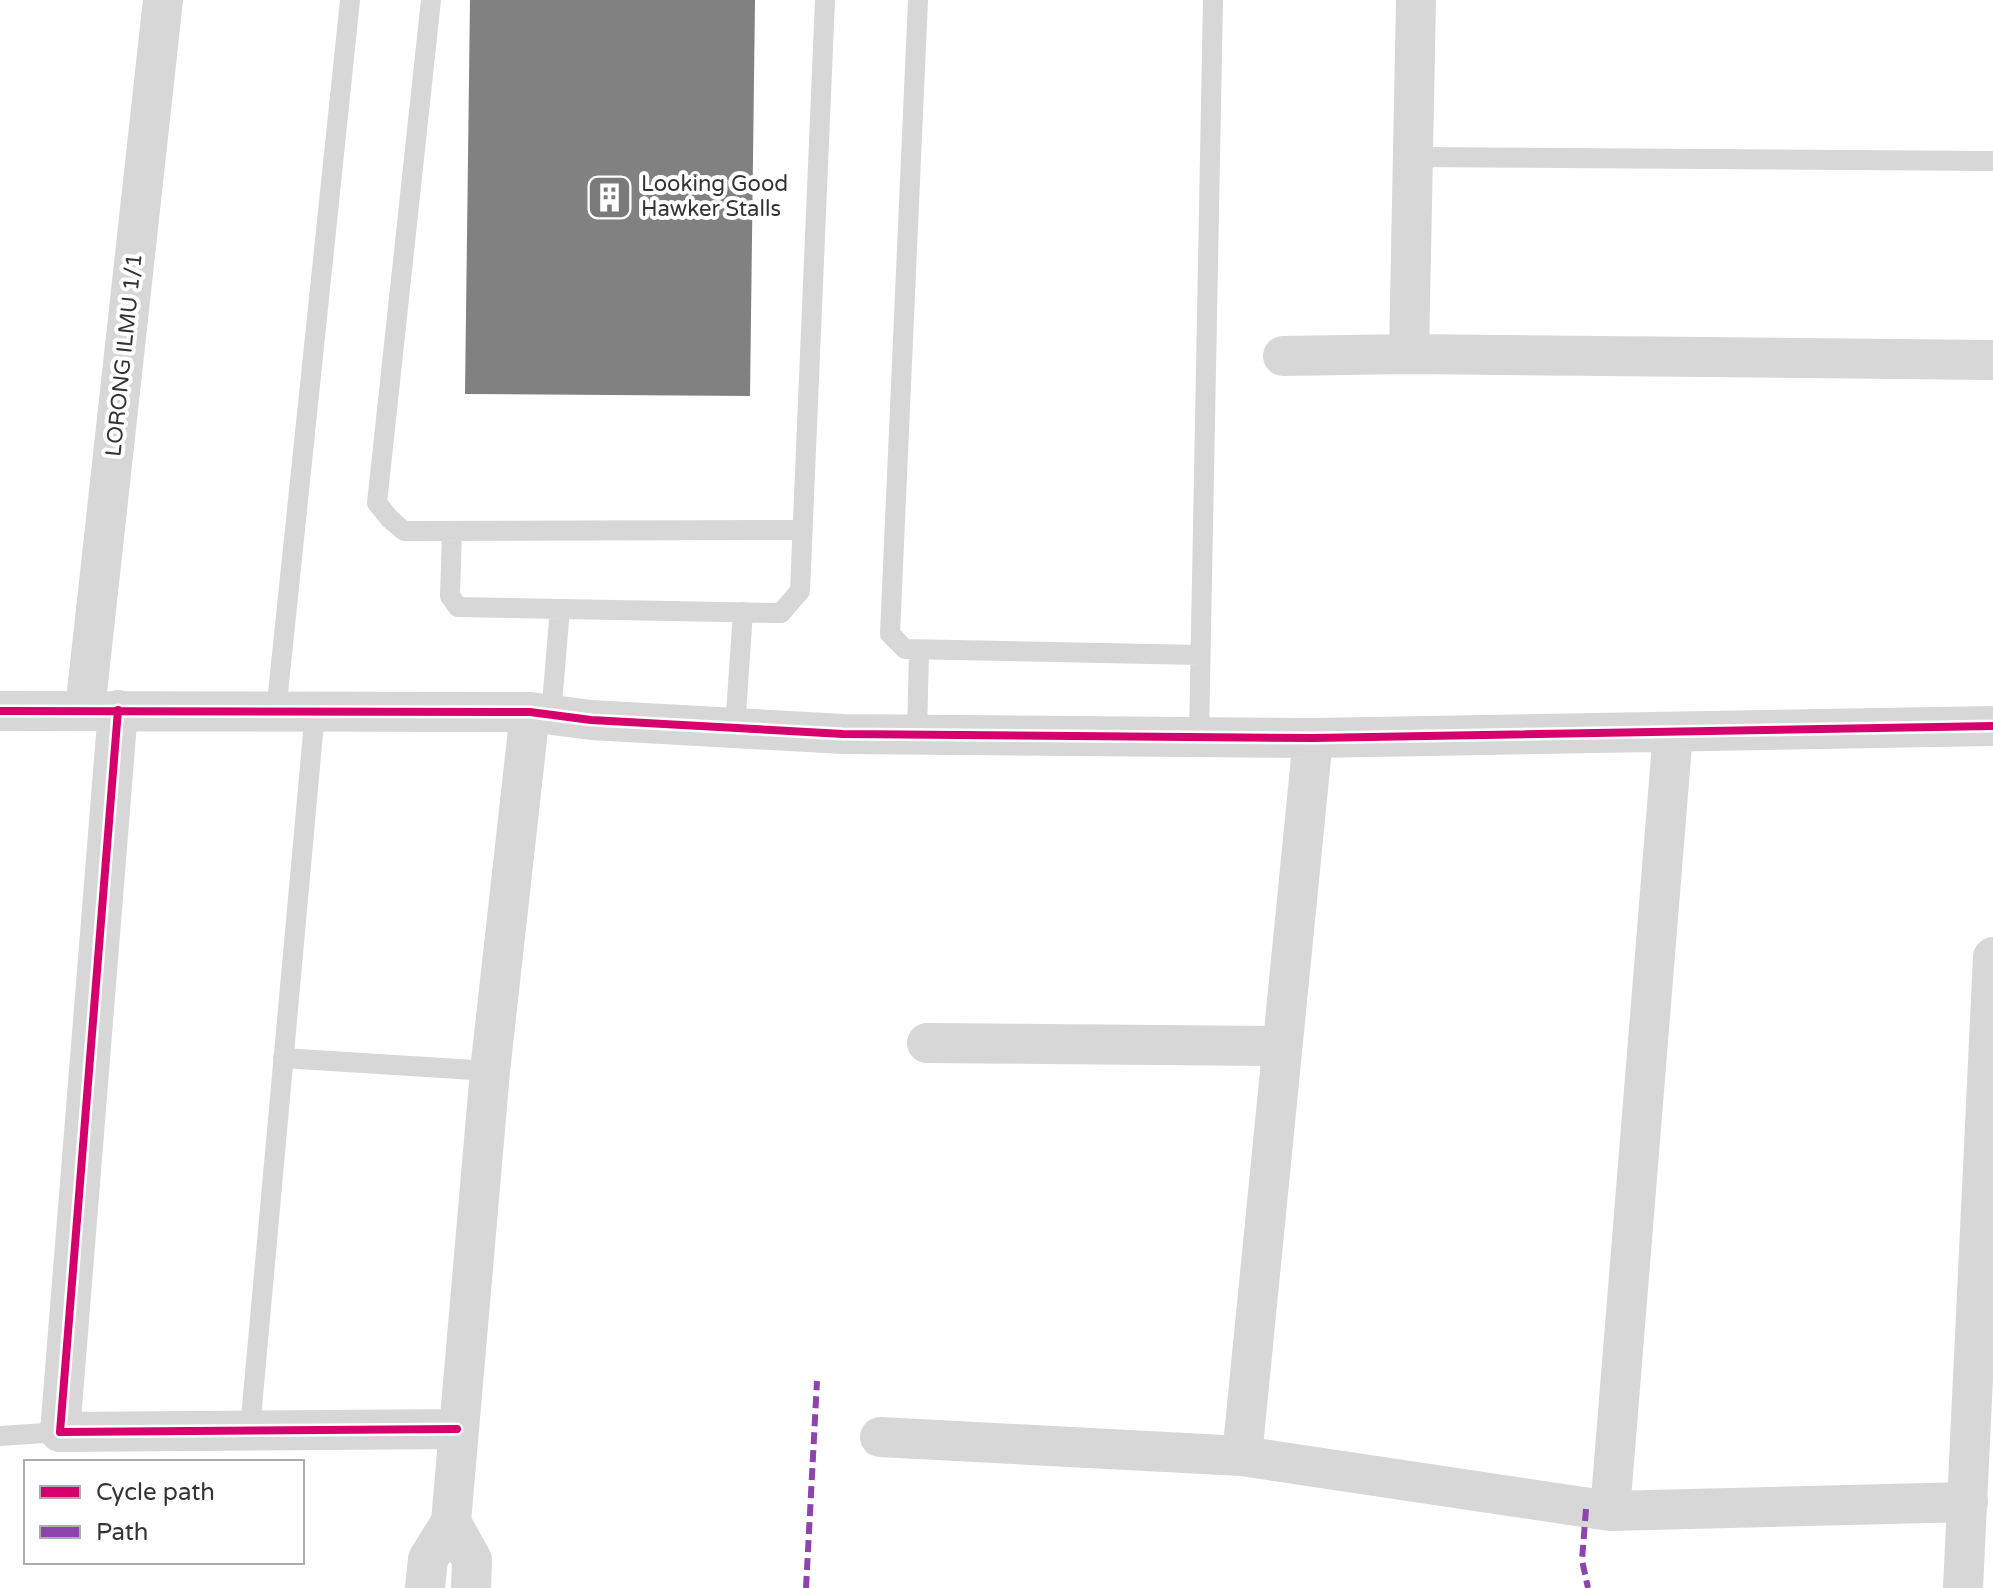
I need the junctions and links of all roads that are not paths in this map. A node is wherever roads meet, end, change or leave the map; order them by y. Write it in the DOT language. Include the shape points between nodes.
graph roads {
  1 [pos="163,0"];
  2 [pos="350,0"];
  3 [pos="431,0"];
  4 [pos="825,0"];
  5 [pos="918,0"];
  6 [pos="1213,0"];
  7 [pos="1416,0"];
  8 [pos="1413,157"];
  9 [pos="1993,161"];
  10 [pos="1409,354"];
  11 [pos="1283,356"];
  12 [pos="1993,360"];
  13 [pos="803,530"];
  14 [pos="452,531"];
  15 [pos="560,609"];
  16 [pos="743,612"];
  17 [pos="919,650"];
  18 [pos="1200,655"];
  19 [pos="102,710"];
  20 [pos="0,711"];
  21 [pos="296,712"];
  22 [pos="540,714"];
  23 [pos="1993,726"];
  24 [pos="735,728"];
  25 [pos="1673,732"];
  26 [pos="917,735"];
  27 [pos="1199,737"];
  28 [pos="1313,738"];
  29 [pos="1993,957"];
  30 [pos="927,1043"];
  31 [pos="1282,1046"];
  32 [pos="283,1058"];
  33 [pos="490,1071"];
  34 [pos="250,1429"];
  35 [pos="457,1429"];
  36 [pos="60,1432"];
  37 [pos="0,1436"];
  38 [pos="880,1437"];
  39 [pos="1242,1456"];
  40 [pos="1981,1502"];
  41 [pos="1610,1511"];
  42 [pos="451,1522"];
  43 [pos="425,1588"];
  44 [pos="471,1588"];
  45 [pos="1963,1588"];
  1 -- 19 [label="street, LORONG ILMU 1/1"];
  2 -- 21 [label="lane"];
  3 -- 14 [label="lane" via="377,503 404,531"];
  4 -- 13 [label="lane"];
  5 -- 17 [label="lane" via="890,634 905,649"];
  6 -- 18 [label="lane"];
  7 -- 8 [label="street"];
  8 -- 9 [label="lane"];
  8 -- 10 [label="street"];
  10 -- 11 [label="street"];
  10 -- 12 [label="street"];
  13 -- 14 [label="lane"];
  13 -- 16 [label="lane" via="800,591 781,613"];
  14 -- 15 [label="lane" via="450,596 458,607"];
  15 -- 16 [label="lane"];
  15 -- 22 [label="lane"];
  16 -- 24 [label="lane"];
  17 -- 18 [label="lane"];
  17 -- 26 [label="lane"];
  18 -- 27 [label="lane"];
  19 -- 20 [label="street"];
  19 -- 21 [label="street"];
  19 -- 36 [label="street, LORONG ILMU 1/1"];
  21 -- 22 [label="street"];
  21 -- 32 [label="lane"];
  22 -- 24 [label="street"];
  22 -- 33 [label="street"];
  23 -- 25 [label="street"];
  24 -- 26 [label="street"];
  25 -- 28 [label="street"];
  25 -- 41 [label="street"];
  26 -- 27 [label="street"];
  27 -- 28 [label="street"];
  28 -- 31 [label="street"];
  29 -- 40 [label="street"];
  30 -- 31 [label="street"];
  31 -- 39 [label="street"];
  32 -- 33 [label="lane"];
  32 -- 34 [label="lane"];
  33 -- 35 [label="street"];
  34 -- 35 [label="street"];
  34 -- 36 [label="street"];
  35 -- 42 [label="street"];
  36 -- 37 [label="lane"];
  38 -- 39 [label="street"];
  39 -- 41 [label="street"];
  40 -- 41 [label="street"];
  40 -- 45 [label="street"];
  42 -- 43 [label="street" via="428,1559"];
  42 -- 44 [label="street" via="472,1560"];
}
